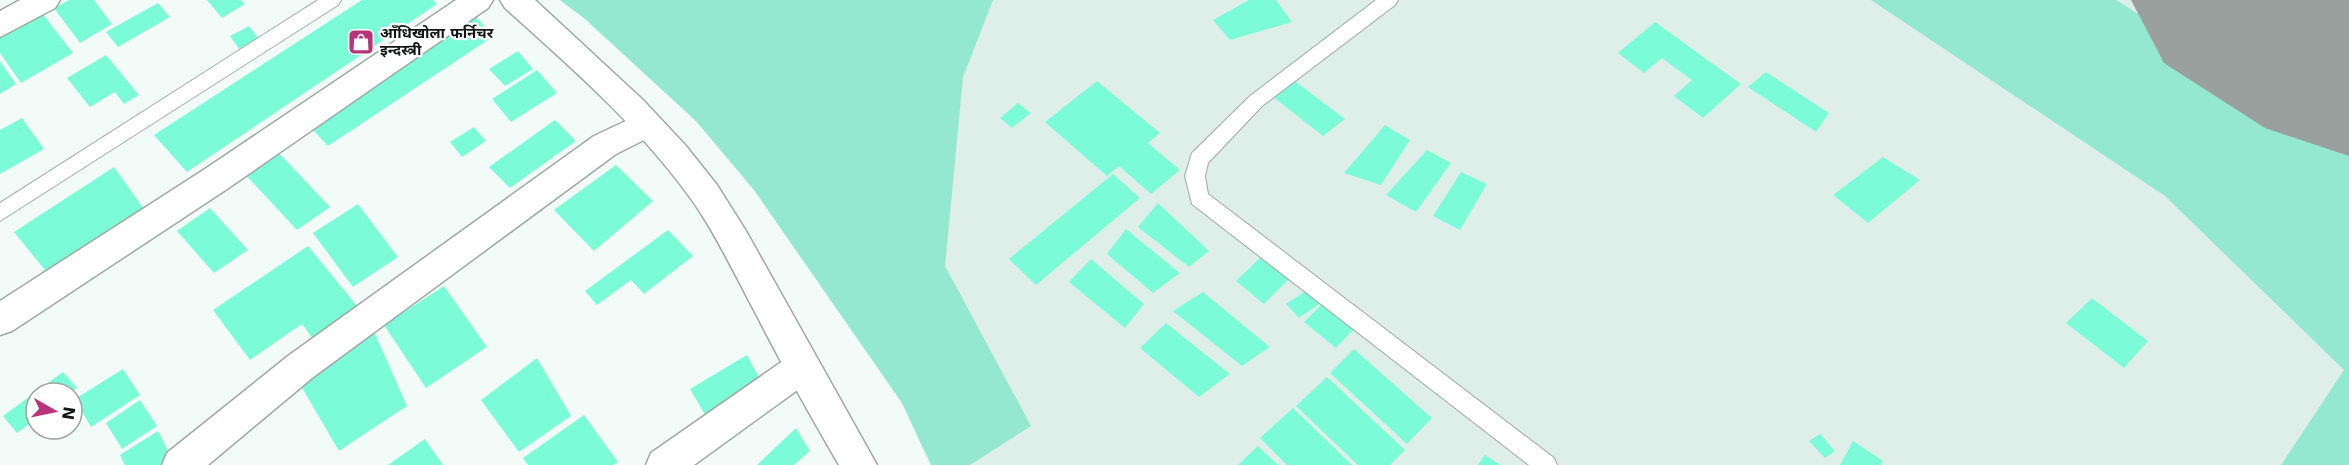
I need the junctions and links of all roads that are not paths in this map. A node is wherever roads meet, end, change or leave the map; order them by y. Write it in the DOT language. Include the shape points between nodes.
graph roads {
  1 [pos="45,0"];
  2 [pos="332,0"];
  3 [pos="478,0"];
  4 [pos="515,0"];
  5 [pos="1389,0"];
  6 [pos="0,26"];
  7 [pos="645,125"];
  8 [pos="0,213"];
  9 [pos="0,320"];
  10 [pos="802,368"];
  11 [pos="180,465"];
  12 [pos="664,465"];
  13 [pos="859,465"];
  14 [pos="1546,465"];
  1 -- 6 [label="street"];
  2 -- 8 [label="lane"];
  3 -- 9 [label="street"];
  4 -- 7 [label="street" via="566,44"];
  5 -- 14 [label="lane" via="1256,101 1199,159 1195,176 1199,198"];
  7 -- 10 [label="street" via="696,182 733,240"];
  7 -- 11 [label="street" via="605,145 300,367"];
  10 -- 12 [label="street"];
  10 -- 13 [label="street"];
}
